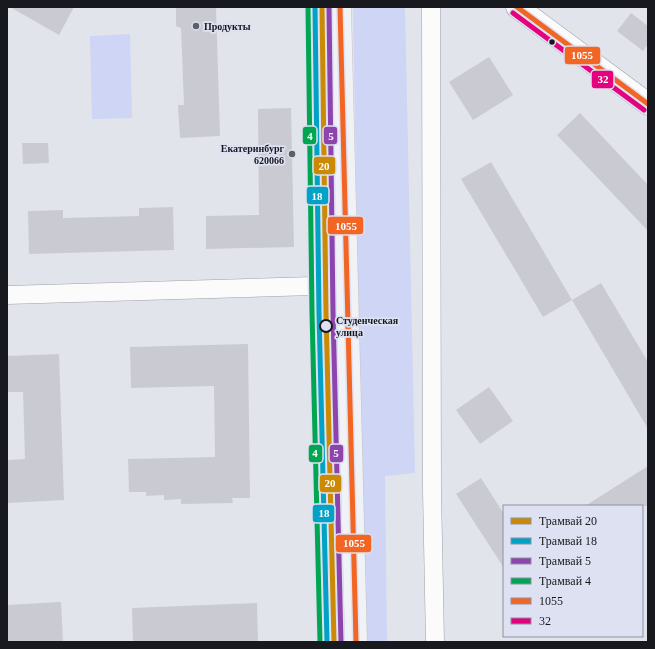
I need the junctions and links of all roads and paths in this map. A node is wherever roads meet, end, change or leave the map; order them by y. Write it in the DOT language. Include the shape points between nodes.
graph roads {
  1 [pos="340,7"];
  2 [pos="431,7"];
  3 [pos="517,7"];
  4 [pos="648,104"];
  5 [pos="348,285"];
  6 [pos="12,295"];
  7 [pos="356,642"];
  8 [pos="435,642"];
  1 -- 5 [label="main road"];
  2 -- 8 [label="street" via="432,491"];
  3 -- 4 [label="main road"];
  5 -- 6 [label="street"];
  5 -- 7 [label="main road"];
}
